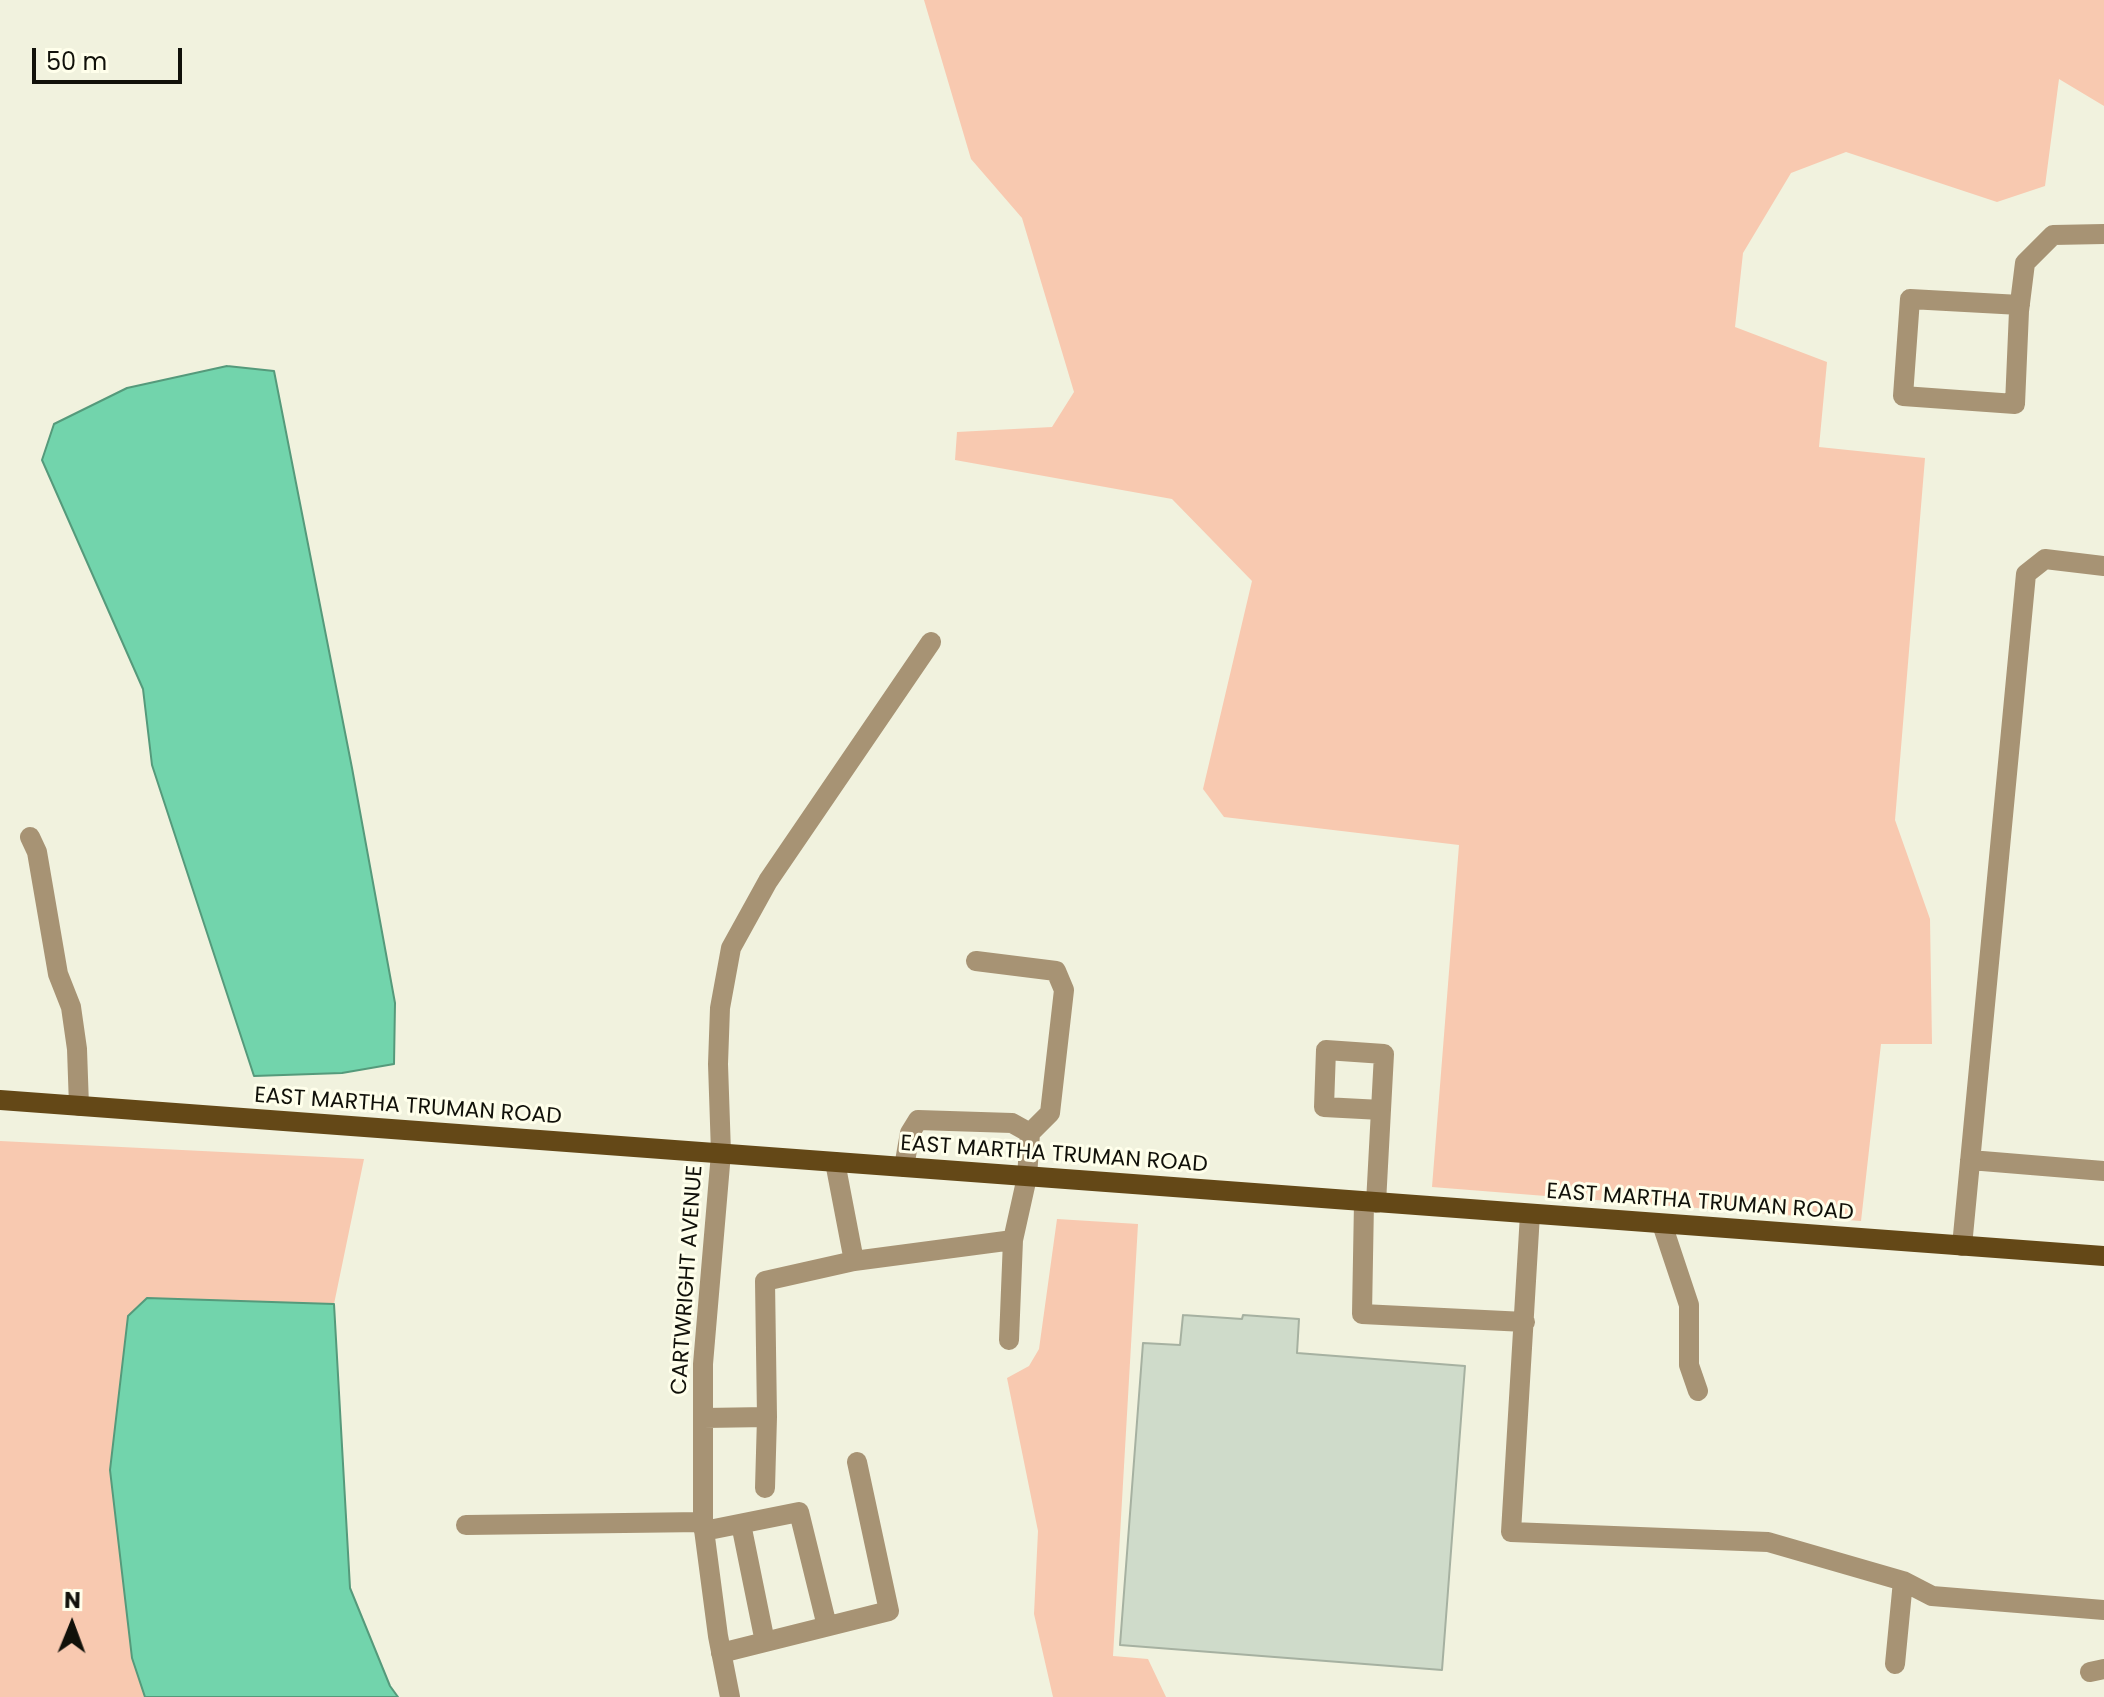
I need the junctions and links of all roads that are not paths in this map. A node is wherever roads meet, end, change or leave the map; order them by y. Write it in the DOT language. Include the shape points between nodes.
graph roads {
  1 [pos="2104,234"];
  2 [pos="2020,305"];
  3 [pos="2104,566"];
  4 [pos="931,642"];
  5 [pos="30,837"];
  6 [pos="976,961"];
  7 [pos="0,1100"];
  8 [pos="79,1106"];
  9 [pos="1381,1110"];
  10 [pos="1030,1133"];
  11 [pos="721,1153"];
  12 [pos="1970,1160"];
  13 [pos="835,1162"];
  14 [pos="904,1167"];
  15 [pos="2104,1171"];
  16 [pos="1027,1177"];
  17 [pos="1370,1203"];
  18 [pos="1530,1214"];
  19 [pos="1662,1224"];
  20 [pos="1013,1240"];
  21 [pos="1962,1246"];
  22 [pos="2104,1256"];
  23 [pos="854,1261"];
  24 [pos="1525,1322"];
  25 [pos="1009,1340"];
  26 [pos="1698,1391"];
  27 [pos="767,1417"];
  28 [pos="704,1418"];
  29 [pos="857,1462"];
  30 [pos="765,1488"];
  31 [pos="741,1524"];
  32 [pos="466,1525"];
  33 [pos="704,1527"];
  34 [pos="1903,1581"];
  35 [pos="2104,1610"];
  36 [pos="827,1626"];
  37 [pos="765,1642"];
  38 [pos="721,1653"];
  39 [pos="1895,1664"];
  40 [pos="730,1697"];
  1 -- 2 [label="street" via="2053,235 2025,263"];
  2 -- 2 [label="street" via="2015,404 1903,396 1910,299"];
  3 -- 12 [label="street" via="2045,559 2026,574"];
  4 -- 11 [label="street, CARTWRIGHT AVENUE" via="768,881 731,948 720,1008"];
  5 -- 8 [label="street" via="58,974 71,1007"];
  6 -- 10 [label="street" via="1056,971 1064,990 1050,1113"];
  7 -- 8 [label="main road, EAST MARTHA TRUMAN ROAD"];
  8 -- 11 [label="main road, EAST MARTHA TRUMAN ROAD"];
  9 -- 17 [label="street"];
  10 -- 14 [label="street" via="1012,1123 918,1120"];
  10 -- 16 [label="street"];
  11 -- 13 [label="main road, EAST MARTHA TRUMAN ROAD"];
  11 -- 28 [label="street, CARTWRIGHT AVENUE" via="703,1364"];
  12 -- 15 [label="street"];
  12 -- 21 [label="street"];
  13 -- 14 [label="main road, EAST MARTHA TRUMAN ROAD"];
  13 -- 23 [label="street"];
  14 -- 16 [label="main road, EAST MARTHA TRUMAN ROAD"];
  16 -- 17 [label="main road, EAST MARTHA TRUMAN ROAD"];
  16 -- 20 [label="street"];
  17 -- 18 [label="main road, EAST MARTHA TRUMAN ROAD"];
  17 -- 24 [label="street" via="1362,1314"];
  18 -- 19 [label="main road, EAST MARTHA TRUMAN ROAD"];
  18 -- 24 [label="street"];
  19 -- 21 [label="main road, EAST MARTHA TRUMAN ROAD"];
  19 -- 26 [label="street" via="1689,1305 1689,1365"];
  20 -- 23 [label="street"];
  20 -- 25 [label="street"];
  21 -- 22 [label="main road, EAST MARTHA TRUMAN ROAD"];
  23 -- 27 [label="street" via="765,1281"];
  24 -- 34 [label="street" via="1511,1532 1768,1542"];
  27 -- 28 [label="street"];
  27 -- 30 [label="street"];
  28 -- 33 [label="street, CARTWRIGHT AVENUE"];
  29 -- 36 [label="street" via="889,1611"];
  31 -- 33 [label="street"];
  31 -- 36 [label="street" via="799,1512"];
  31 -- 37 [label="street"];
  32 -- 33 [label="street"];
  33 -- 38 [label="street, CARTWRIGHT AVENUE"];
  34 -- 35 [label="street" via="1932,1596"];
  34 -- 39 [label="street"];
  36 -- 37 [label="street"];
  37 -- 38 [label="street"];
  38 -- 40 [label="street, CARTWRIGHT AVENUE"];
}
